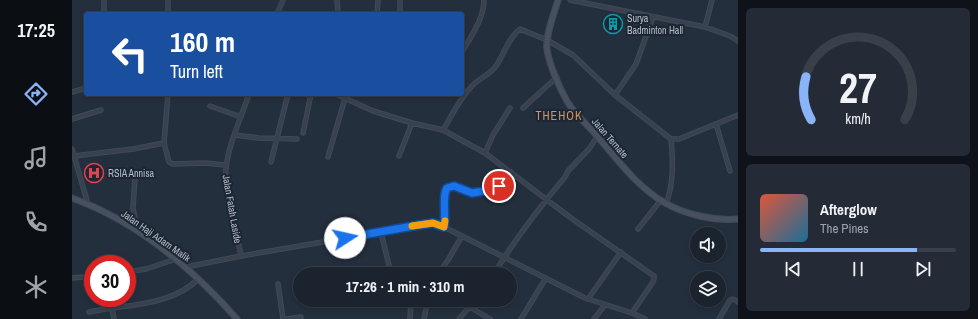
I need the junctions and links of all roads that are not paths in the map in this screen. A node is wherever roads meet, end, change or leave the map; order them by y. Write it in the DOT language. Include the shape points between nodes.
graph roads {
  1 [pos="104,0"];
  2 [pos="168,0"];
  3 [pos="283,0"];
  4 [pos="337,0"];
  5 [pos="378,0"];
  6 [pos="400,0"];
  7 [pos="484,0"];
  8 [pos="558,0"];
  9 [pos="570,0"];
  10 [pos="712,0"];
  11 [pos="104,12"];
  12 [pos="168,12"];
  13 [pos="278,12"];
  14 [pos="338,12"];
  15 [pos="377,12"];
  16 [pos="400,12"];
  17 [pos="653,17"];
  18 [pos="705,27"];
  19 [pos="547,40"];
  20 [pos="738,41"];
  21 [pos="464,48"];
  22 [pos="557,77"];
  23 [pos="84,89"];
  24 [pos="72,92"];
  25 [pos="615,95"];
  26 [pos="168,96"];
  27 [pos="248,96"];
  28 [pos="287,96"];
  29 [pos="311,96"];
  30 [pos="340,96"];
  31 [pos="344,98"];
  32 [pos="210,106"];
  33 [pos="510,108"];
  34 [pos="522,108"];
  35 [pos="101,110"];
  36 [pos="738,115"];
  37 [pos="241,117"];
  38 [pos="72,119"];
  39 [pos="412,123"];
  40 [pos="716,124"];
  41 [pos="443,130"];
  42 [pos="303,133"];
  43 [pos="235,135"];
  44 [pos="597,136"];
  45 [pos="276,139"];
  46 [pos="297,139"];
  47 [pos="671,139"];
  48 [pos="164,143"];
  49 [pos="72,149"];
  50 [pos="485,153"];
  51 [pos="74,156"];
  52 [pos="399,156"];
  53 [pos="328,157"];
  54 [pos="271,162"];
  55 [pos="226,165"];
  56 [pos="730,171"];
  57 [pos="511,172"];
  58 [pos="135,177"];
  59 [pos="72,198"];
  60 [pos="547,199"];
  61 [pos="660,200"];
  62 [pos="88,204"];
  63 [pos="666,204"];
  64 [pos="738,219"];
  65 [pos="444,227"];
  66 [pos="638,229"];
  67 [pos="139,232"];
  68 [pos="381,232"];
  69 [pos="462,236"];
  70 [pos="621,252"];
  71 [pos="241,256"];
  72 [pos="503,258"];
  73 [pos="176,259"];
  74 [pos="186,267"];
  75 [pos="389,267"];
  76 [pos="443,267"];
  77 [pos="498,267"];
  78 [pos="136,271"];
  79 [pos="83,277"];
  80 [pos="72,278"];
  81 [pos="546,278"];
  82 [pos="198,279"];
  83 [pos="278,284"];
  84 [pos="588,299"];
  85 [pos="738,302"];
  86 [pos="605,305"];
  87 [pos="411,307"];
  88 [pos="427,307"];
  89 [pos="470,307"];
  90 [pos="112,308"];
  91 [pos="89,312"];
  92 [pos="632,313"];
  93 [pos="301,317"];
  94 [pos="114,319"];
  95 [pos="238,319"];
  96 [pos="283,319"];
  97 [pos="287,319"];
  98 [pos="410,319"];
  99 [pos="424,319"];
  100 [pos="459,319"];
  101 [pos="490,319"];
  102 [pos="521,319"];
  103 [pos="594,319"];
  104 [pos="645,319"];
  105 [pos="718,319"];
  1 -- 11 [label="street"];
  2 -- 12 [label="street"];
  3 -- 13 [label="street"];
  4 -- 14 [label="street"];
  5 -- 15 [label="street"];
  6 -- 16 [label="street"];
  7 -- 21 [label="street" via="481,17"];
  8 -- 19 [label="street, Jalan Ternate"];
  9 -- 17 [label="street"];
  10 -- 18 [label="street"];
  17 -- 18 [label="street"];
  17 -- 25 [label="street" via="636,64"];
  18 -- 20 [label="street"];
  19 -- 22 [label="street, Jalan Ternate" via="549,59"];
  19 -- 25 [label="street" via="574,55"];
  19 -- 41 [label="street" via="522,29 518,30 495,66 473,85 460,102"];
  22 -- 34 [label="street"];
  22 -- 44 [label="street, Jalan Ternate" via="567,101"];
  23 -- 24 [label="street"];
  25 -- 47 [label="street"];
  26 -- 48 [label="street"];
  27 -- 37 [label="street, Jalan Fatah Laside"];
  28 -- 45 [label="street"];
  29 -- 42 [label="street"];
  30 -- 31 [label="street"];
  31 -- 39 [label="street" via="373,111"];
  31 -- 53 [label="street"];
  32 -- 37 [label="street"];
  33 -- 50 [label="street"];
  35 -- 38 [label="street"];
  36 -- 40 [label="street"];
  37 -- 43 [label="street, Jalan Fatah Laside"];
  39 -- 41 [label="street"];
  39 -- 52 [label="street"];
  40 -- 47 [label="street" via="679,139"];
  40 -- 56 [label="street"];
  41 -- 50 [label="street"];
  43 -- 45 [label="street"];
  43 -- 55 [label="street, Jalan Fatah Laside"];
  44 -- 60 [label="street"];
  44 -- 61 [label="street, Jalan Ternate" via="625,169"];
  45 -- 46 [label="street"];
  45 -- 54 [label="street"];
  47 -- 63 [label="street" via="672,185"];
  48 -- 51 [label="street"];
  48 -- 55 [label="street" via="171,164"];
  49 -- 51 [label="street"];
  50 -- 57 [label="street"];
  51 -- 62 [label="street"];
  55 -- 71 [label="street, Jalan Fatah Laside" via="226,184"];
  57 -- 60 [label="street"];
  57 -- 65 [label="street" via="494,191 472,193 454,186 447,188"];
  58 -- 67 [label="street" via="133,208"];
  59 -- 62 [label="street, Jalan Haji Adam Malik"];
  60 -- 70 [label="street"];
  60 -- 72 [label="street"];
  61 -- 63 [label="street, Jalan Ternate"];
  61 -- 66 [label="street"];
  62 -- 67 [label="street, Jalan Haji Adam Malik"];
  63 -- 64 [label="street, Jalan Ternate" via="711,219"];
  65 -- 68 [label="street" via="433,223"];
  65 -- 69 [label="street"];
  67 -- 73 [label="street, Jalan Haji Adam Malik"];
  68 -- 71 [label="street"];
  68 -- 75 [label="street"];
  69 -- 72 [label="street"];
  69 -- 76 [label="street"];
  70 -- 84 [label="street"];
  70 -- 92 [label="street" via="654,276"];
  71 -- 74 [label="street"];
  72 -- 77 [label="street"];
  72 -- 81 [label="street"];
  73 -- 74 [label="street, Jalan Haji Adam Malik"];
  73 -- 78 [label="street"];
  74 -- 82 [label="street, Jalan Haji Adam Malik"];
  79 -- 80 [label="street"];
  81 -- 84 [label="street"];
  81 -- 102 [label="street"];
  82 -- 90 [label="street" via="186,290 158,300"];
  82 -- 95 [label="street, Jalan Haji Adam Malik"];
  83 -- 96 [label="street"];
  84 -- 86 [label="street"];
  85 -- 105 [label="street" via="730,300"];
  86 -- 92 [label="street"];
  86 -- 103 [label="street"];
  87 -- 98 [label="street"];
  88 -- 99 [label="street"];
  89 -- 100 [label="street"];
  89 -- 101 [label="street"];
  90 -- 91 [label="street"];
  90 -- 94 [label="street"];
  92 -- 104 [label="street"];
  93 -- 97 [label="street"];
}
